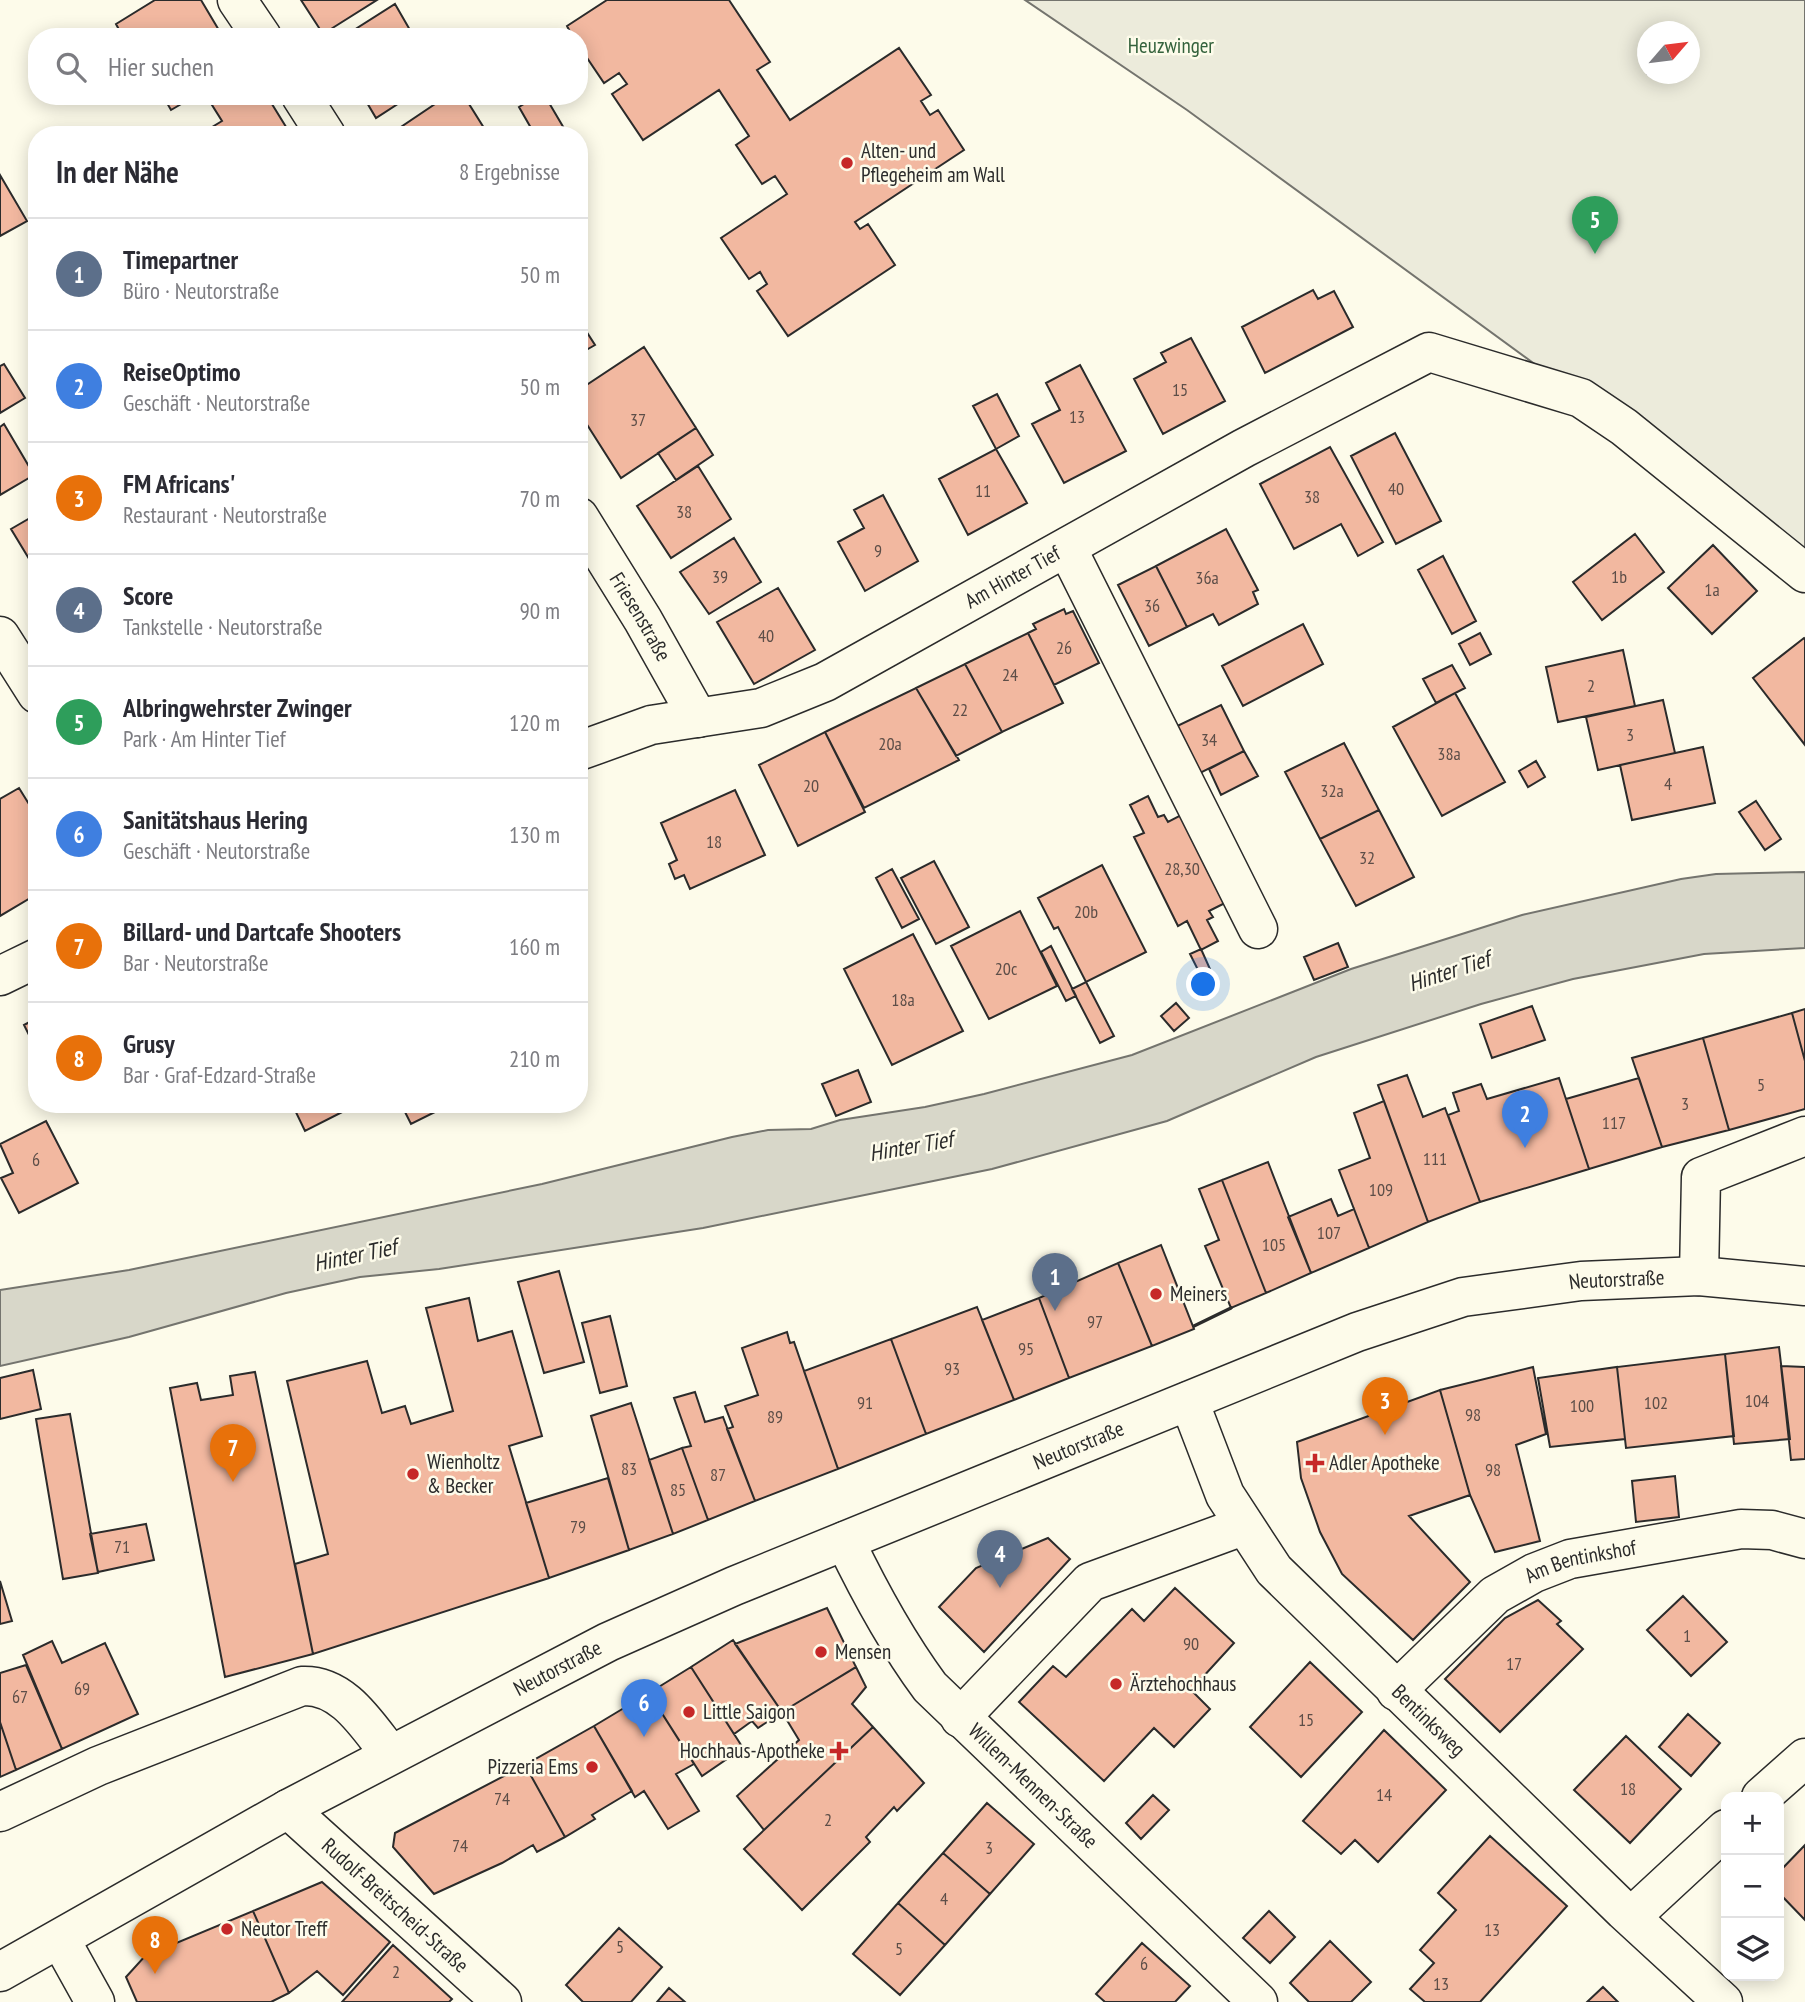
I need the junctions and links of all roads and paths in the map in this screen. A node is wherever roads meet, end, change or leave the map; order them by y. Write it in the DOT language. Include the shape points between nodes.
graph roads {
  1 [pos="237,0"];
  2 [pos="256,28"];
  3 [pos="307,105"];
  4 [pos="320,126"];
  5 [pos="588,531"];
  6 [pos="1067,548"];
  7 [pos="1805,573"];
  8 [pos="0,636"];
  9 [pos="28,680"];
  10 [pos="698,718"];
  11 [pos="588,748"];
  12 [pos="1258,929"];
  13 [pos="28,962"];
  14 [pos="0,976"];
  15 [pos="1805,1136"];
  16 [pos="1699,1276"];
  17 [pos="1805,1286"];
  18 [pos="1189,1401"];
  19 [pos="1243,1526"];
  20 [pos="1805,1539"];
  21 [pos="845,1541"];
  22 [pos="1396,1690"];
  23 [pos="960,1718"];
  24 [pos="390,1754"];
  25 [pos="1805,1758"];
  26 [pos="1767,1792"];
  27 [pos="288,1809"];
  28 [pos="0,1812"];
  29 [pos="1721,1834"];
  30 [pos="1632,1916"];
  31 [pos="60,1939"];
  32 [pos="0,1972"];
  33 [pos="95,2002"];
  34 [pos="502,2002"];
  35 [pos="1258,2002"];
  36 [pos="1723,2002"];
  1 -- 2 [label="street"];
  3 -- 4 [label="street"];
  5 -- 10 [label="street, Friesenstraße"];
  6 -- 7 [label="street, Am Hinter Tief" via="1244,448 1429,352 1581,398 1624,427"];
  6 -- 10 [label="street, Am Hinter Tief" via="825,682 761,708"];
  6 -- 12 [label="street"];
  8 -- 9 [label="street"];
  10 -- 11 [label="street, Am Hinter Tief" via="651,725"];
  13 -- 14 [label="street"];
  15 -- 16 [label="street" via="1701,1177"];
  16 -- 17 [label="street, Neutorstraße"];
  16 -- 18 [label="street, Neutorstraße" via="1581,1281 1463,1297 1357,1332"];
  18 -- 19 [label="street, Bentinksweg" via="1225,1495"];
  18 -- 21 [label="street, Neutorstraße"];
  19 -- 22 [label="street, Bentinksweg" via="1296,1594"];
  19 -- 23 [label="street" via="1090,1582"];
  20 -- 22 [label="street, Am Bentinkshof" via="1772,1530 1741,1530 1570,1559 1495,1595"];
  21 -- 23 [label="street, Willem-Mennen-Straße" via="904,1653"];
  21 -- 24 [label="street, Neutorstraße" via="608,1642"];
  22 -- 30 [label="street, Bentinksweg"];
  23 -- 35 [label="street, Willem-Mennen-Straße"];
  24 -- 27 [label="street, Neutorstraße"];
  24 -- 28 [label="street" via="338,1695 325,1687 302,1686 98,1766"];
  25 -- 26 [label="street"];
  27 -- 31 [label="street, Neutorstraße"];
  27 -- 34 [label="street, Rudolf-Breitscheid-Straße"];
  29 -- 30 [label="street"];
  30 -- 36 [label="street, Bentinksweg"];
  31 -- 32 [label="street, Neutorstraße"];
  31 -- 33 [label="street"];
}
